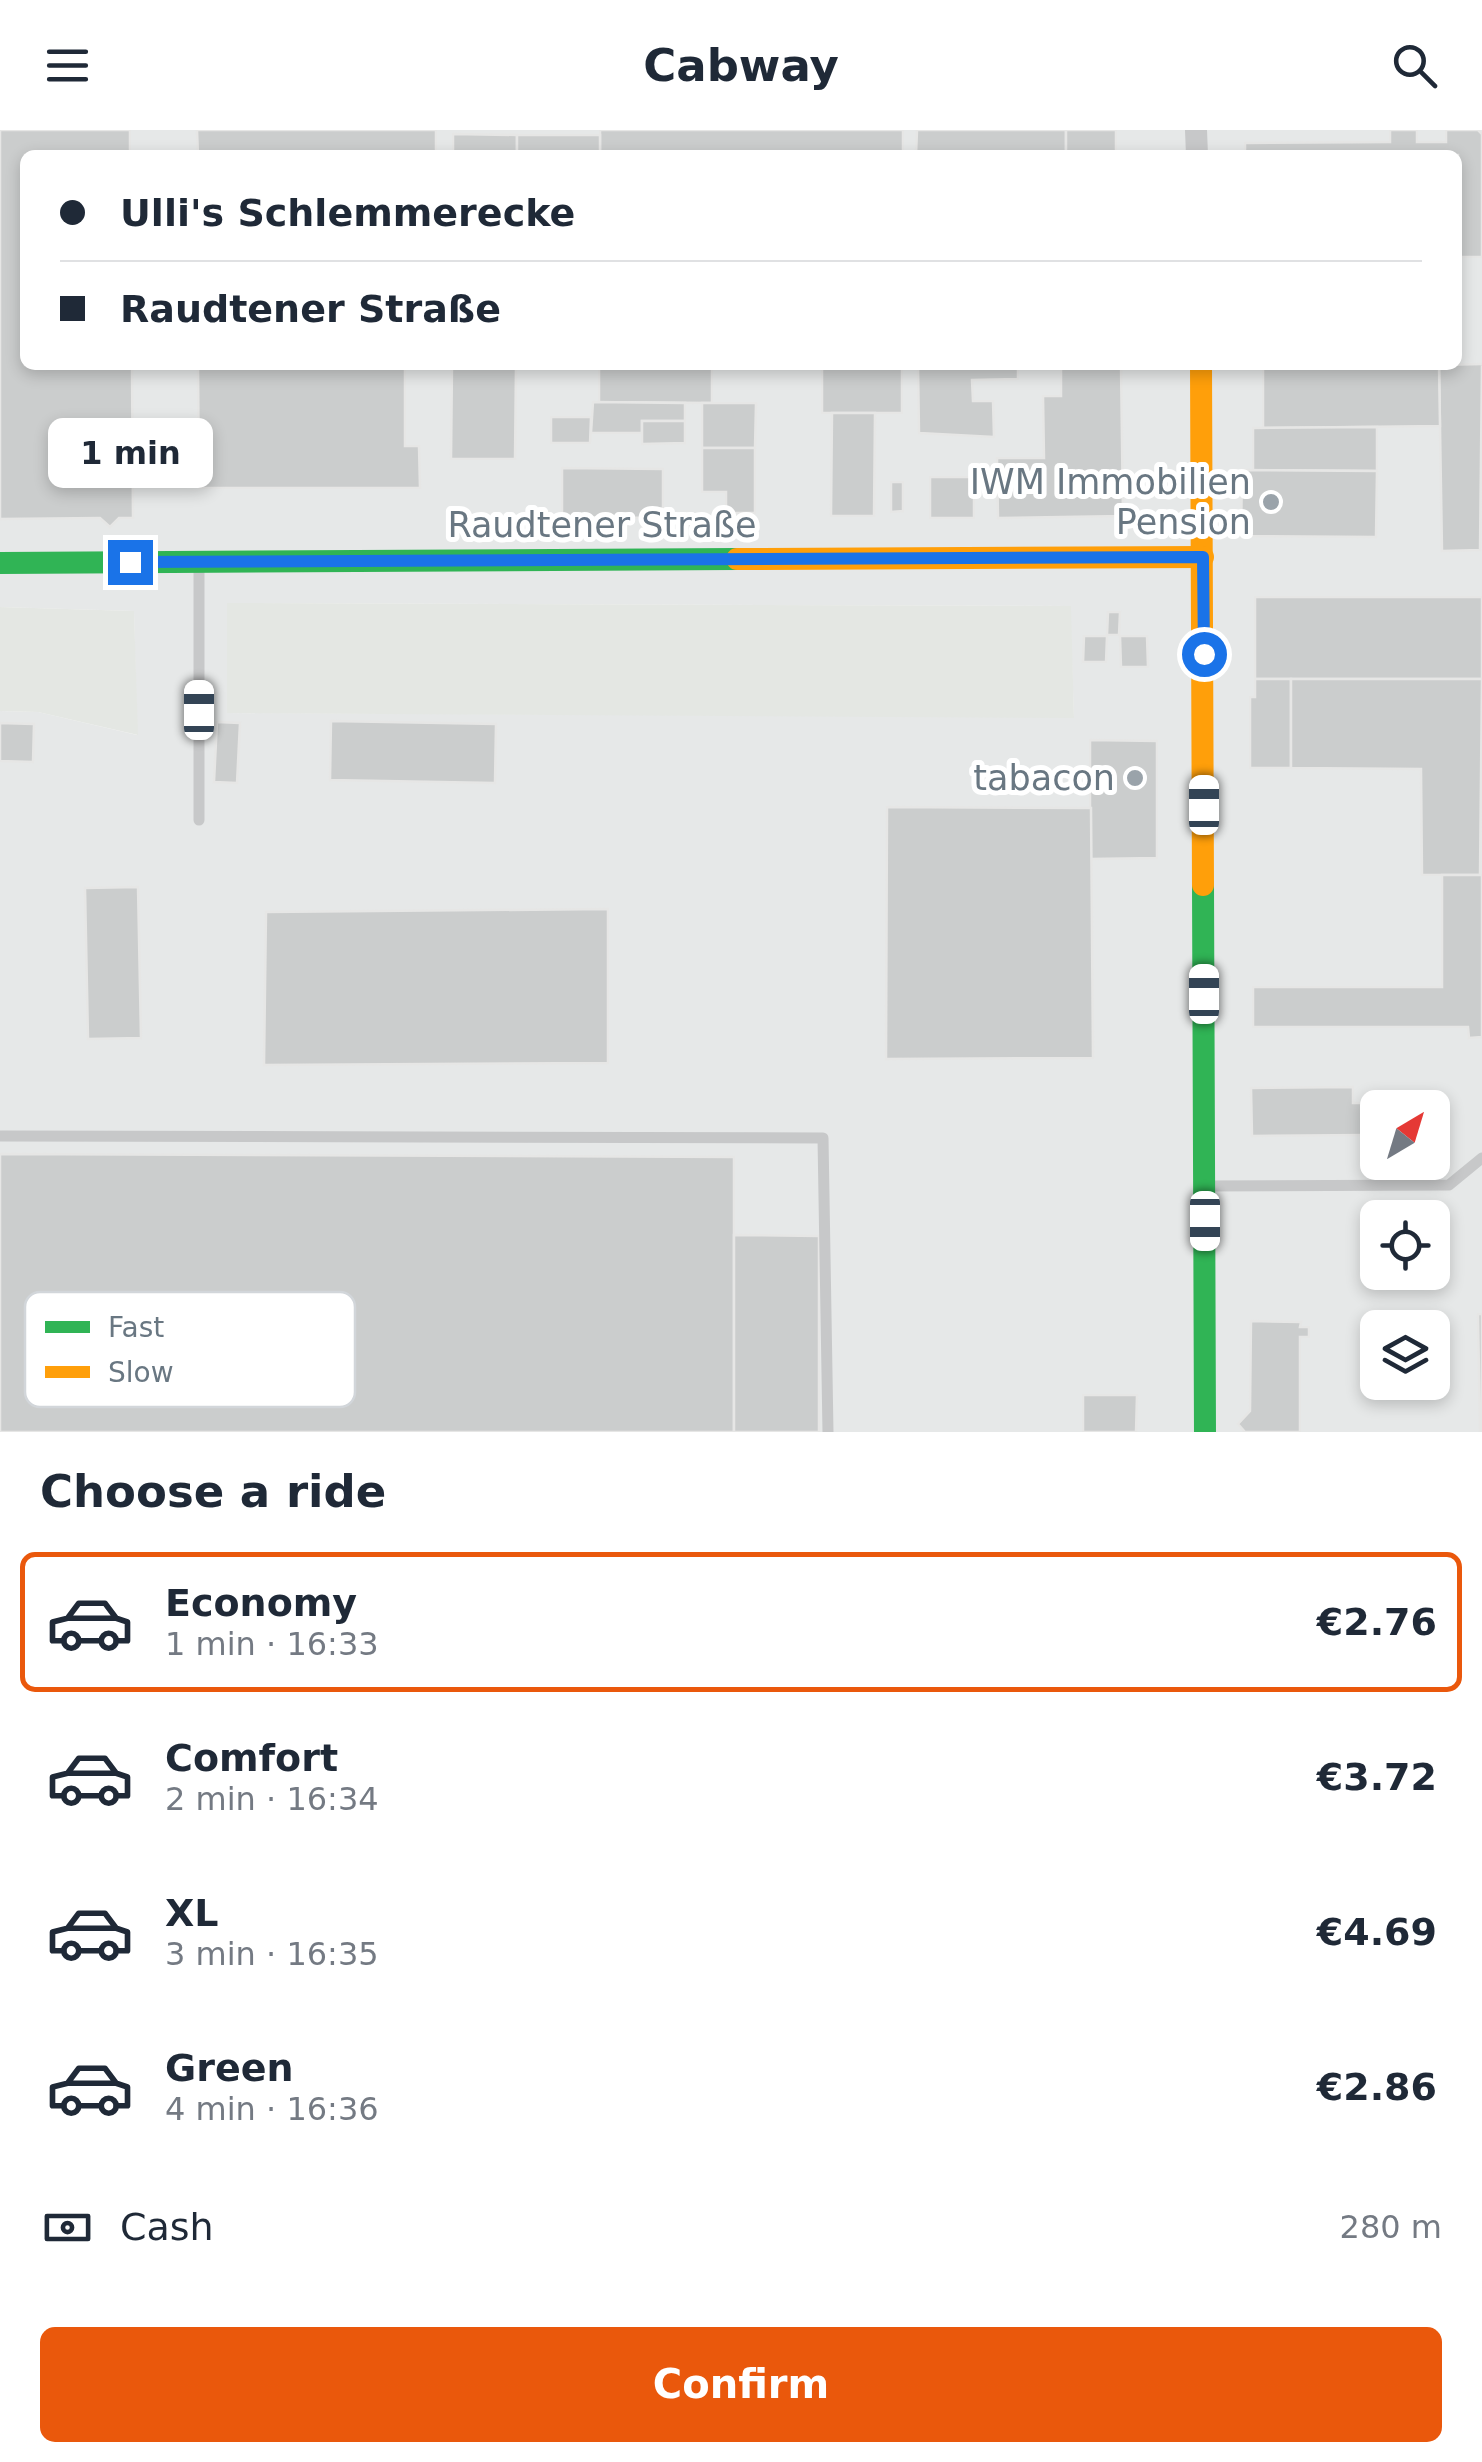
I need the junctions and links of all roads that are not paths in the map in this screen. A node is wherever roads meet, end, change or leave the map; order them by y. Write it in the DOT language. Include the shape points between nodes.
graph roads {
  1 [pos="1201,370"];
  2 [pos="1203,557"];
  3 [pos="200,562"];
  4 [pos="0,563"];
  5 [pos="199,820"];
  6 [pos="0,1136"];
  7 [pos="1482,1158"];
  8 [pos="1204,1186"];
  9 [pos="828,1432"];
  10 [pos="1205,1432"];
  1 -- 2 [label="street"];
  2 -- 3 [label="street, Raudtener Straße"];
  2 -- 8 [label="street"];
  3 -- 4 [label="street, Raudtener Straße"];
  3 -- 5 [label="lane"];
  6 -- 9 [label="lane" via="823,1138"];
  7 -- 8 [label="lane" via="1448,1184"];
  8 -- 10 [label="street"];
}
